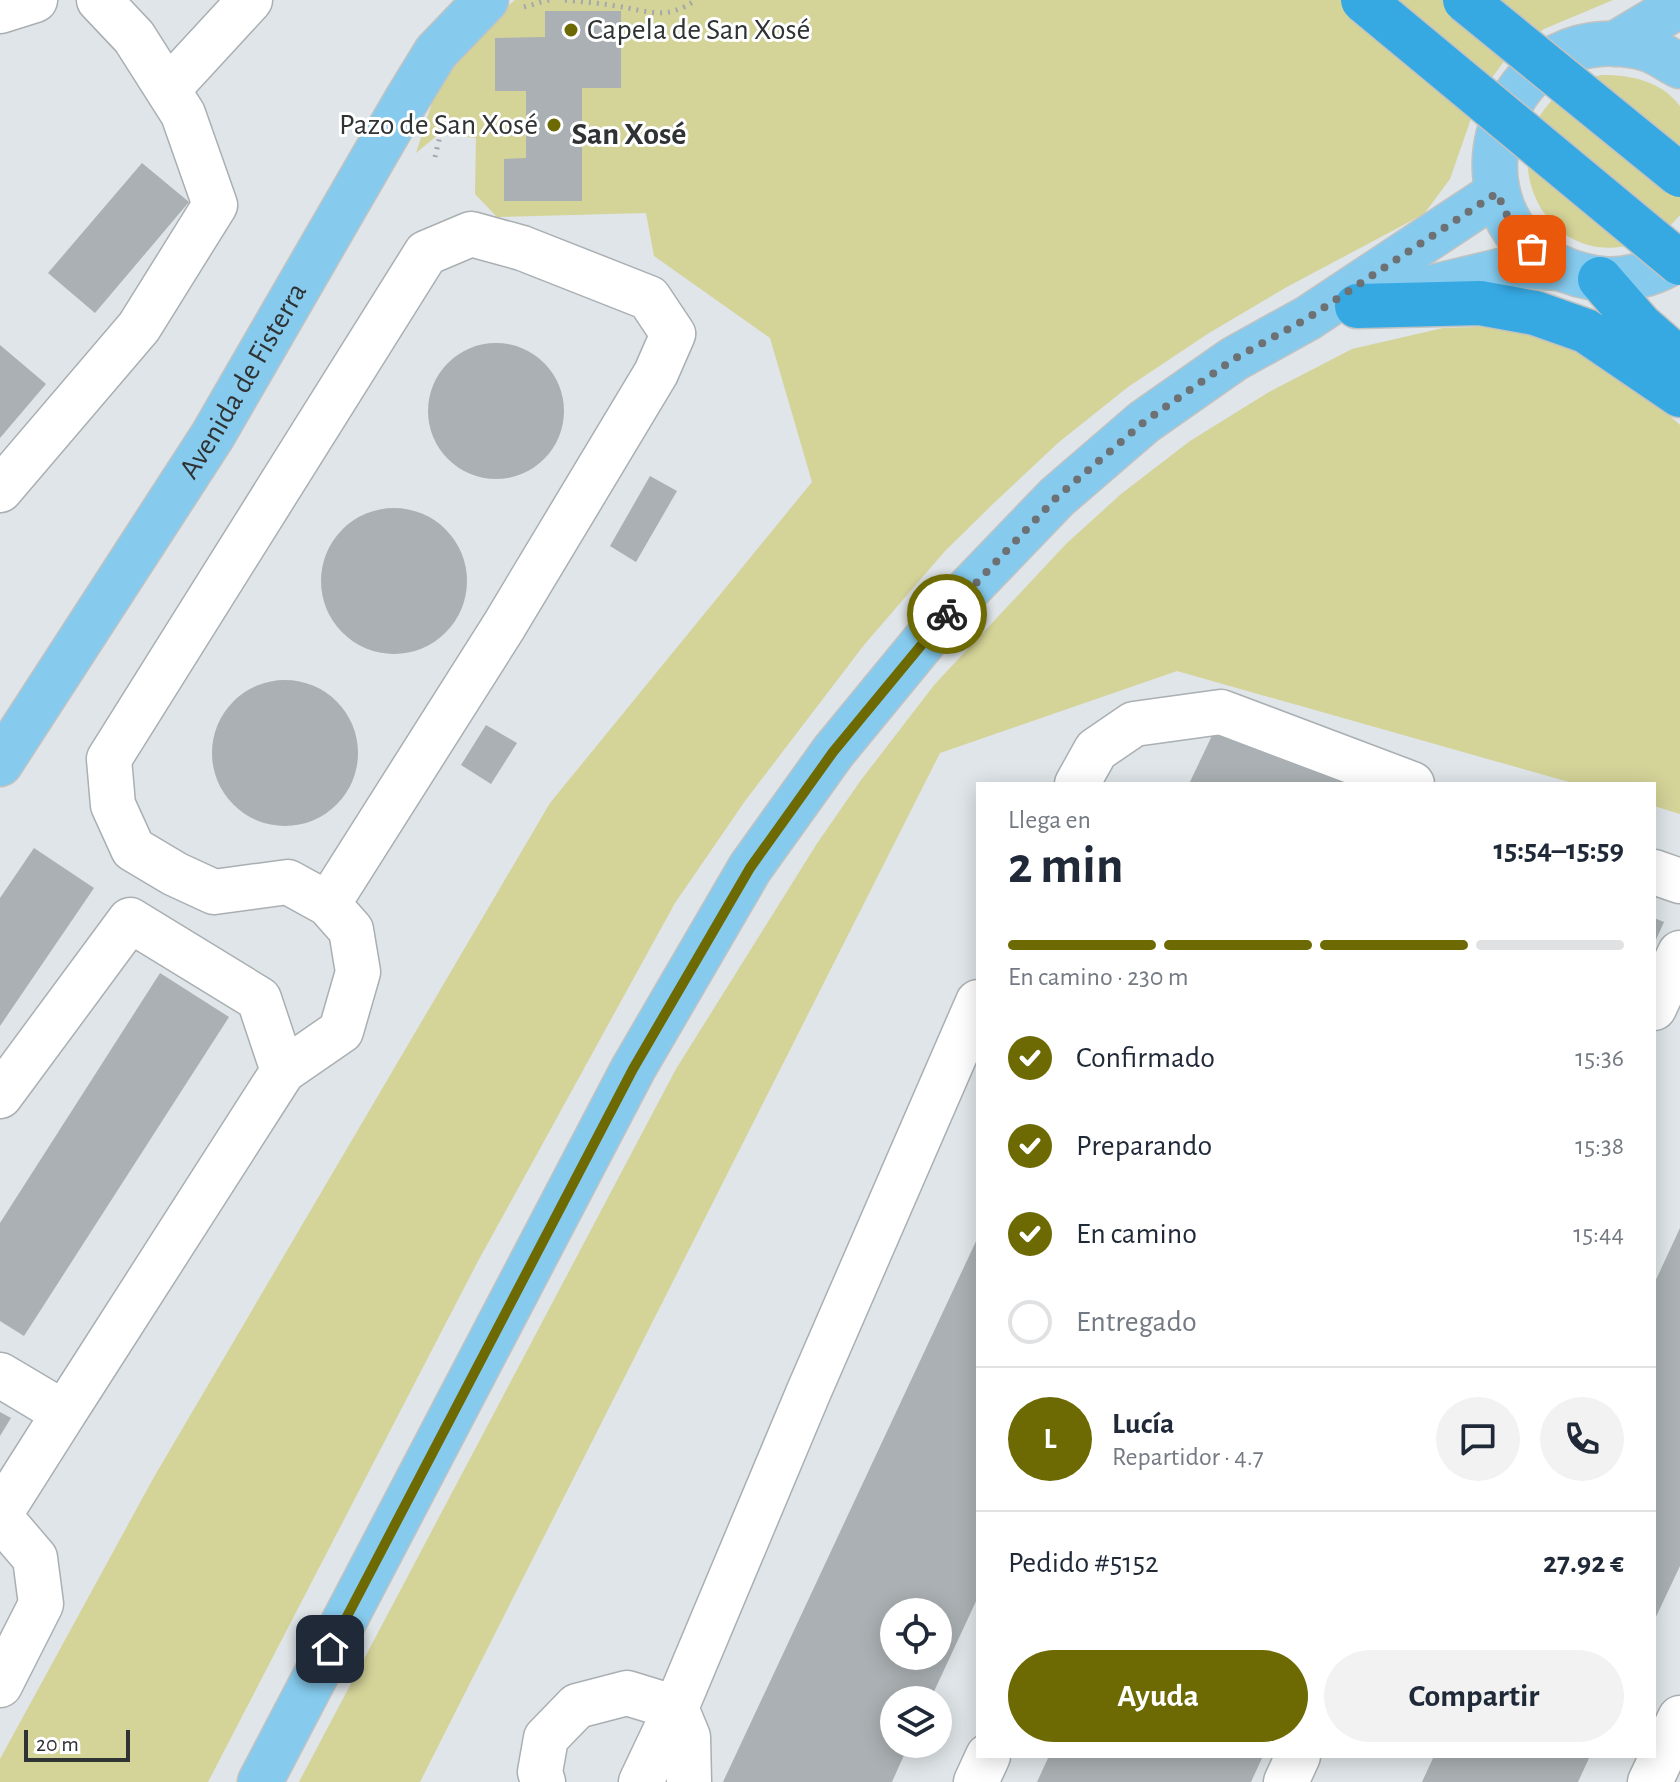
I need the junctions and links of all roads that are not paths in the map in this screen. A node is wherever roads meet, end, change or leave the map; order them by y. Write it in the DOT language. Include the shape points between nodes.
graph roads {
  1 [pos="35,0"];
  2 [pos="99,0"];
  3 [pos="250,0"];
  4 [pos="486,0"];
  5 [pos="1363,0"];
  6 [pos="1465,0"];
  7 [pos="1680,5"];
  8 [pos="0,11"];
  9 [pos="1615,44"];
  10 [pos="1680,66"];
  11 [pos="168,89"];
  12 [pos="1680,175"];
  13 [pos="1497,193"];
  14 [pos="1680,256"];
  15 [pos="1680,263"];
  16 [pos="1580,273"];
  17 [pos="1357,306"];
  18 [pos="1308,318"];
  19 [pos="1680,360"];
  20 [pos="1680,395"];
  21 [pos="0,490"];
  22 [pos="0,764"];
  23 [pos="1078,782"];
  24 [pos="1407,782"];
  25 [pos="1656,873"];
  26 [pos="1680,881"];
  27 [pos="328,904"];
  28 [pos="1680,953"];
  29 [pos="1656,1004"];
  30 [pos="976,1007"];
  31 [pos="283,1071"];
  32 [pos="0,1096"];
  33 [pos="0,1375"];
  34 [pos="64,1413"];
  35 [pos="0,1516"];
  36 [pos="0,1685"];
  37 [pos="676,1708"];
  38 [pos="1680,1718"];
  39 [pos="987,1758"];
  40 [pos="1297,1758"];
  41 [pos="260,1782"];
  42 [pos="543,1782"];
  43 [pos="641,1782"];
  44 [pos="689,1782"];
  45 [pos="976,1782"];
  46 [pos="1286,1782"];
  47 [pos="1650,1782"];
  1 -- 8 [label="lane"];
  2 -- 11 [label="lane" via="134,37"];
  3 -- 11 [label="lane"];
  4 -- 22 [label="main road, Avenida de Fisterra" via="436,52 213,435"];
  5 -- 15 [label="highway, bridge"];
  6 -- 12 [label="highway, bridge"];
  7 -- 9 [label="main road"];
  9 -- 10 [label="main road" via="1650,50"];
  9 -- 13 [label="main road" via="1579,48 1545,64 1518,89 1500,121 1495,145"];
  11 -- 21 [label="lane" via="183,114 215,205 139,327"];
  13 -- 16 [label="main road" via="1511,224 1532,249"];
  13 -- 18 [label="main road"];
  14 -- 16 [label="main road" via="1638,276"];
  16 -- 17 [label="main road" via="1521,266"];
  16 -- 19 [label="highway"];
  17 -- 18 [label="main road"];
  17 -- 20 [label="highway" via="1480,303 1535,313 1586,331"];
  18 -- 41 [label="main road" via="1234,359 1156,413 1057,497 957,601 824,764 750,868 633,1069"];
  23 -- 24 [label="lane" via="1096,750 1134,724 1221,712"];
  25 -- 26 [label="lane"];
  27 -- 27 [label="lane" via="288,882 214,892 133,849 113,805 109,759 426,253 471,234 522,248 649,298 673,334 656,373"];
  27 -- 31 [label="lane" via="351,930 358,972 341,1031"];
  28 -- 29 [label="lane"];
  30 -- 37 [label="lane"];
  31 -- 32 [label="lane" via="259,999 130,920"];
  31 -- 34 [label="lane"];
  33 -- 34 [label="lane"];
  34 -- 35 [label="lane"];
  35 -- 36 [label="lane" via="35,1558 41,1604"];
  37 -- 42 [label="lane" via="627,1693 577,1706 546,1738"];
  37 -- 43 [label="lane"];
  37 -- 44 [label="lane" via="688,1737"];
  38 -- 47 [label="lane"];
  39 -- 45 [label="lane"];
  40 -- 46 [label="lane"];
}
